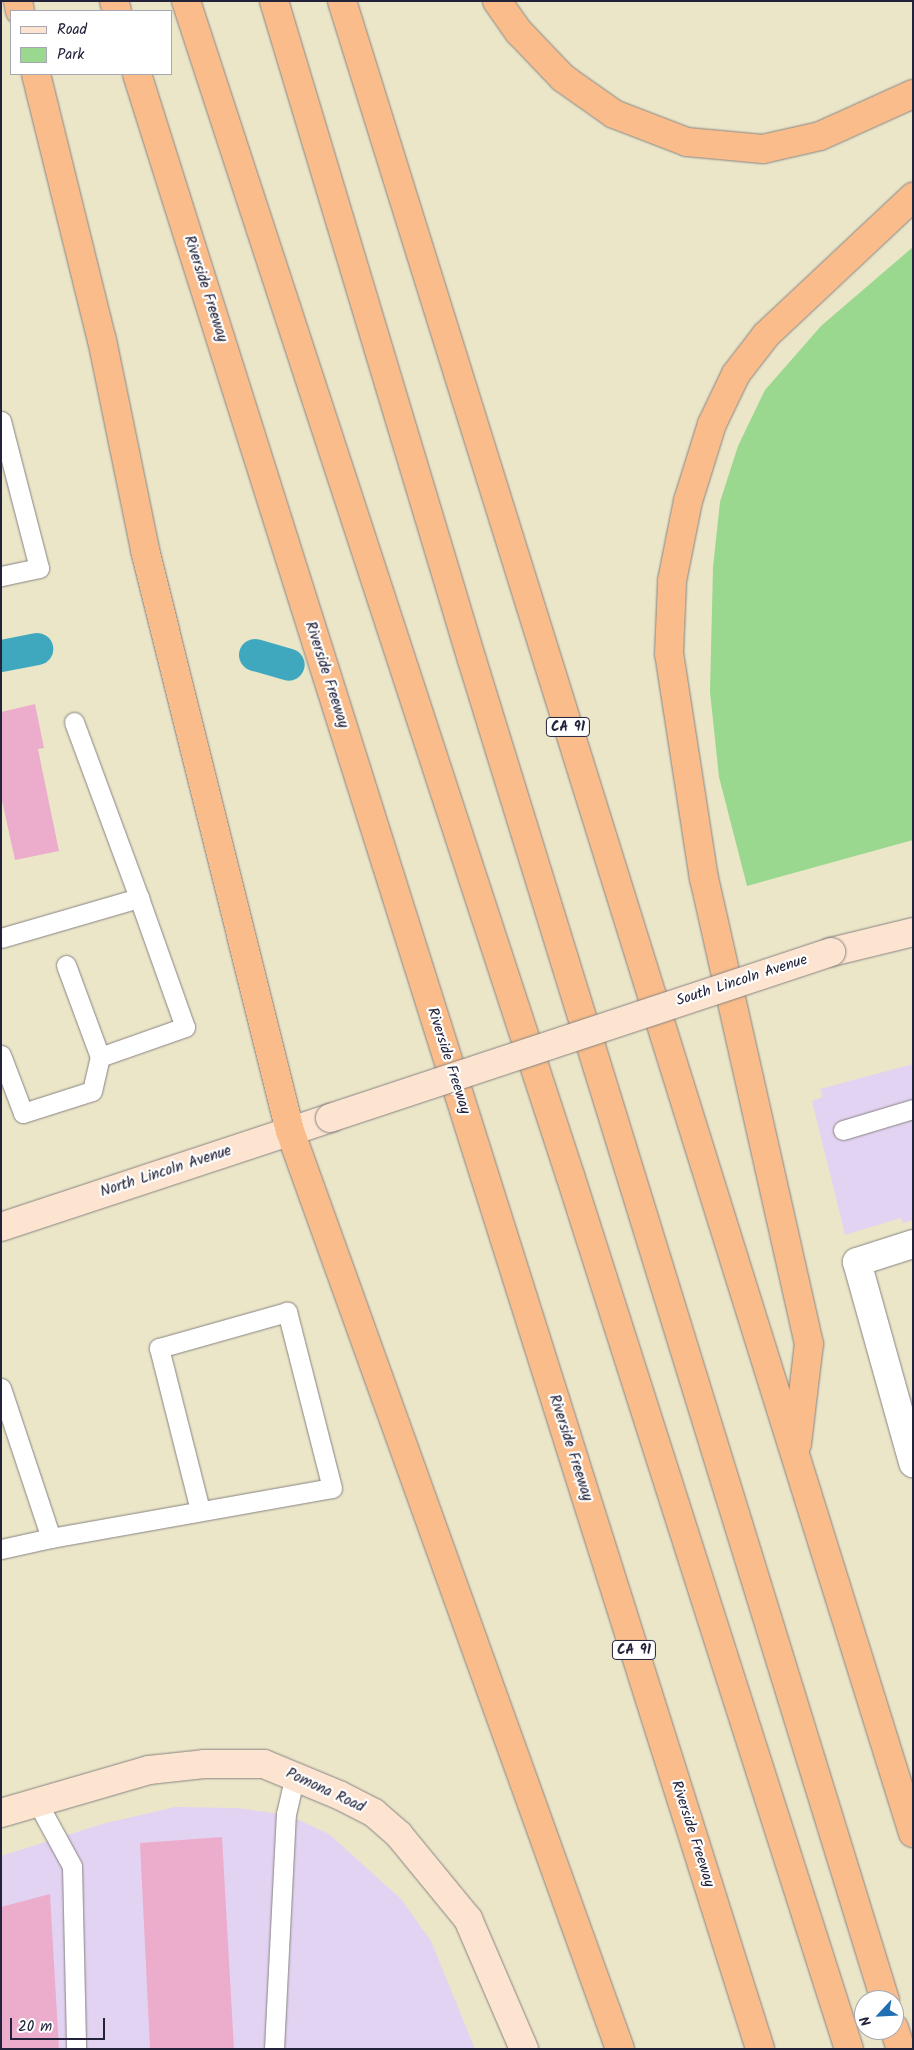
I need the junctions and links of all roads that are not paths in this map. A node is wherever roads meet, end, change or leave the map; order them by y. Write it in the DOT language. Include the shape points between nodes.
graph roads {
  1 [pos="186,1"];
  2 [pos="274,1"];
  3 [pos="342,1"];
  4 [pos="498,1"];
  5 [pos="36,75"];
  6 [pos="137,75"];
  7 [pos="913,94"];
  8 [pos="913,197"];
  9 [pos="1,421"];
  10 [pos="1,576"];
  11 [pos="74,722"];
  12 [pos="139,898"];
  13 [pos="913,932"];
  14 [pos="1,938"];
  15 [pos="66,965"];
  16 [pos="1,1055"];
  17 [pos="100,1058"];
  18 [pos="913,1109"];
  19 [pos="330,1118"];
  20 [pos="843,1130"];
  21 [pos="290,1131"];
  22 [pos="1,1227"];
  23 [pos="913,1244"];
  24 [pos="1,1388"];
  25 [pos="796,1453"];
  26 [pos="913,1463"];
  27 [pos="200,1510"];
  28 [pos="51,1538"];
  29 [pos="1,1549"];
  30 [pos="294,1776"];
  31 [pos="36,1800"];
  32 [pos="1,1813"];
  33 [pos="913,1833"];
  34 [pos="883,1990"];
  35 [pos="76,2049"];
  36 [pos="274,2049"];
  37 [pos="524,2049"];
  38 [pos="620,2049"];
  39 [pos="760,2049"];
  40 [pos="849,2049"];
  1 -- 40 [label="highway" via="570,1175"];
  2 -- 34 [label="highway" via="474,670"];
  3 -- 25 [label="highway, CA 91"];
  4 -- 7 [label="highway" via="520,32 563,78 614,114 687,142 726,148 773,147 820,136"];
  5 -- 21 [label="highway" via="102,340 145,550"];
  6 -- 39 [label="highway, Riverside Freeway / CA 91"];
  8 -- 25 [label="highway" via="766,335 736,374 712,424 688,501 672,580 669,654 704,879 809,1344"];
  9 -- 10 [label="lane" via="39,568"];
  11 -- 12 [label="lane"];
  12 -- 14 [label="lane"];
  12 -- 17 [label="lane" via="185,1027"];
  13 -- 19 [label="main road, South Lincoln Avenue, bridge" via="831,952 573,1034"];
  15 -- 17 [label="lane"];
  16 -- 17 [label="lane" via="23,1113 92,1090"];
  18 -- 20 [label="lane"];
  19 -- 21 [label="main road, North Lincoln Avenue"];
  21 -- 22 [label="main road, North Lincoln Avenue"];
  21 -- 38 [label="highway"];
  23 -- 26 [label="street" via="857,1262"];
  24 -- 28 [label="lane"];
  25 -- 33 [label="highway, CA 91"];
  27 -- 27 [label="lane" via="332,1488 288,1312 159,1348"];
  27 -- 28 [label="lane"];
  28 -- 29 [label="lane"];
  30 -- 31 [label="main road, Pomona Road" via="264,1764 204,1764 148,1770"];
  30 -- 36 [label="lane" via="286,1814"];
  30 -- 37 [label="main road, Pomona Road" via="374,1813 433,1873 468,1919"];
  31 -- 32 [label="main road, Pomona Road"];
  31 -- 35 [label="lane" via="72,1866"];
}
